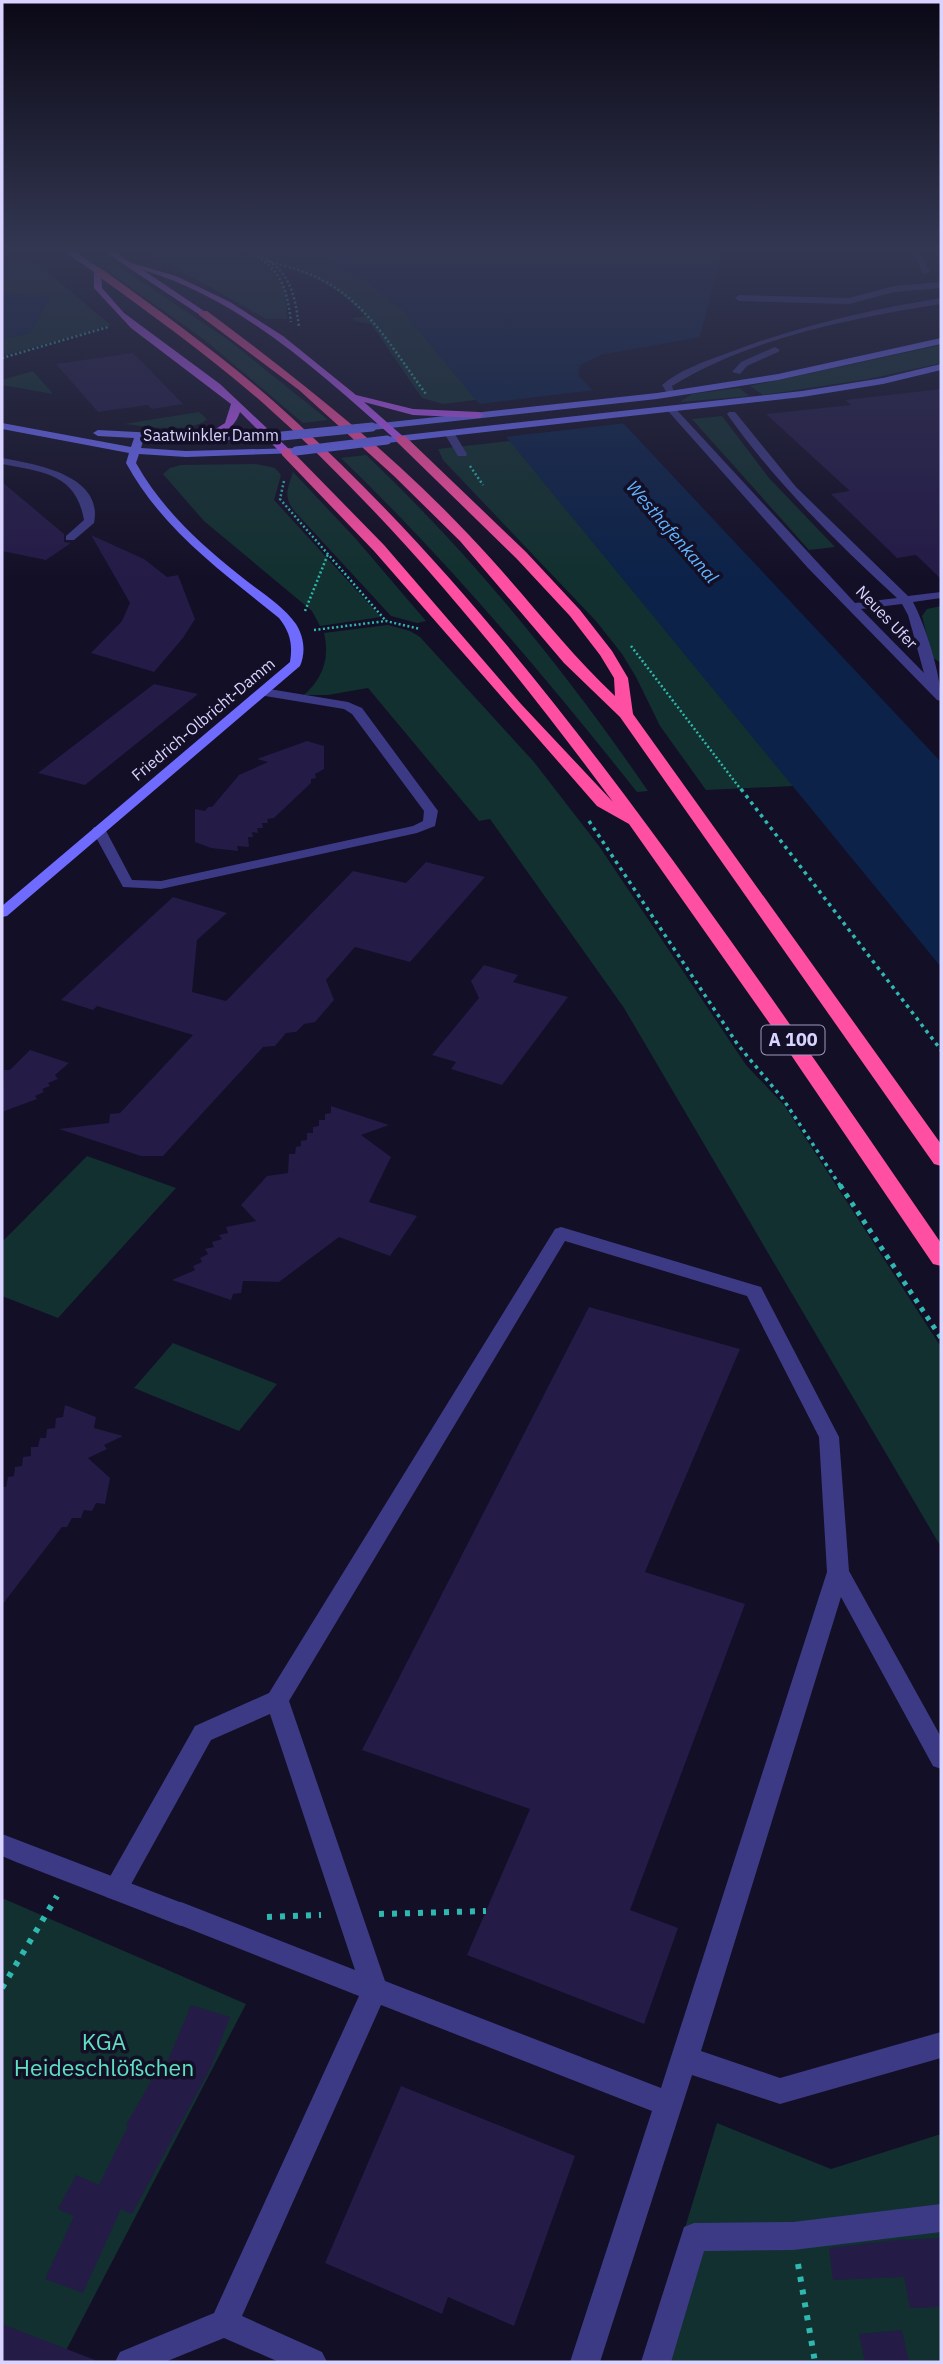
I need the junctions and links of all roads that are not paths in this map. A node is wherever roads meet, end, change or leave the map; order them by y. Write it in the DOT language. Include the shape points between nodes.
graph roads {
  1 [pos="178,358"];
  2 [pos="214,358"];
  3 [pos="264,358"];
  4 [pos="309,358"];
  5 [pos="724,358"];
  6 [pos="756,358"];
  7 [pos="863,358"];
  8 [pos="941,367"];
  9 [pos="737,372"];
  10 [pos="346,390"];
  11 [pos="672,394"];
  12 [pos="657,396"];
  13 [pos="236,404"];
  14 [pos="671,409"];
  15 [pos="732,414"];
  16 [pos="479,415"];
  17 [pos="2,416"];
  18 [pos="2,426"];
  19 [pos="386,426"];
  20 [pos="449,433"];
  21 [pos="140,436"];
  22 [pos="276,436"];
  23 [pos="194,438"];
  24 [pos="394,440"];
  25 [pos="135,450"];
  26 [pos="291,451"];
  27 [pos="462,454"];
  28 [pos="2,461"];
  29 [pos="70,537"];
  30 [pos="941,595"];
  31 [pos="906,600"];
  32 [pos="854,607"];
  33 [pos="264,692"];
  34 [pos="939,695"];
  35 [pos="625,714"];
  36 [pos="639,825"];
  37 [pos="99,830"];
  38 [pos="2,913"];
  39 [pos="941,1159"];
  40 [pos="941,1259"];
  41 [pos="838,1572"];
  42 [pos="277,1700"];
  43 [pos="941,1759"];
  44 [pos="2,1845"];
  45 [pos="115,1889"];
  46 [pos="375,1990"];
  47 [pos="941,2045"];
  48 [pos="685,2059"];
  49 [pos="668,2104"];
  50 [pos="941,2218"];
  51 [pos="224,2323"];
  52 [pos="130,2362"];
  53 [pos="313,2362"];
  54 [pos="585,2362"];
  55 [pos="656,2362"];
  1 -- 13 [label="main road"];
  2 -- 36 [label="highway, A 100" via="292,423 412,543 548,702"];
  3 -- 35 [label="highway, A 100" via="398,472 465,538 569,660"];
  4 -- 10 [label="main road"];
  5 -- 11 [label="street" via="667,384"];
  6 -- 9 [label="street"];
  7 -- 11 [label="main road, Saatwinkler Damm"];
  8 -- 14 [label="main road, Saatwinkler Damm" via="832,390"];
  10 -- 16 [label="main road" via="404,410"];
  10 -- 19 [label="main road"];
  11 -- 12 [label="main road, Saatwinkler Damm"];
  12 -- 14 [label="main road"];
  12 -- 16 [label="main road, Saatwinkler Damm"];
  13 -- 22 [label="main road"];
  13 -- 23 [label="main road" via="232,424"];
  14 -- 20 [label="main road, Saatwinkler Damm"];
  14 -- 32 [label="street, Neues Ufer"];
  15 -- 31 [label="street" via="794,492"];
  16 -- 19 [label="main road, Saatwinkler Damm"];
  17 -- 21 [label="main road, Saatwinkler Damm"];
  18 -- 25 [label="main road, Saatwinkler Damm"];
  19 -- 22 [label="main road, Saatwinkler Damm, bridge"];
  19 -- 24 [label="main road"];
  20 -- 24 [label="main road, Saatwinkler Damm"];
  20 -- 27 [label="street"];
  21 -- 23 [label="main road, Saatwinkler Damm"];
  21 -- 25 [label="main road"];
  22 -- 23 [label="main road, Saatwinkler Damm"];
  22 -- 26 [label="main road"];
  24 -- 26 [label="main road, Saatwinkler Damm, bridge"];
  24 -- 35 [label="highway" via="521,555 575,613 621,678"];
  25 -- 26 [label="main road, Saatwinkler Damm" via="186,454"];
  25 -- 33 [label="main road, Friedrich-Olbricht-Damm" via="131,463 161,510 296,632 296,663"];
  26 -- 36 [label="highway" via="603,803"];
  28 -- 29 [label="street" via="64,476 80,490 89,506 90,521"];
  30 -- 31 [label="street"];
  31 -- 32 [label="street"];
  31 -- 34 [label="street"];
  32 -- 34 [label="street, Neues Ufer"];
  33 -- 37 [label="main road, Friedrich-Olbricht-Damm"];
  33 -- 37 [label="street" via="357,711 431,811 429,823 161,885 136,886 123,877"];
  35 -- 39 [label="highway, A 100"];
  36 -- 40 [label="highway, A 100" via="796,1043"];
  37 -- 38 [label="main road, Friedrich-Olbricht-Damm"];
  41 -- 42 [label="street" via="829,1437 754,1292 561,1233"];
  41 -- 43 [label="street"];
  41 -- 48 [label="street"];
  42 -- 45 [label="street" via="203,1733"];
  42 -- 46 [label="street"];
  44 -- 45 [label="street" via="69,1875"];
  45 -- 46 [label="street"];
  46 -- 49 [label="street"];
  46 -- 51 [label="street"];
  47 -- 48 [label="street" via="780,2091"];
  48 -- 49 [label="street"];
  49 -- 54 [label="street"];
  50 -- 55 [label="street" via="793,2236 694,2237"];
  51 -- 52 [label="street"];
  51 -- 53 [label="street"];
}
